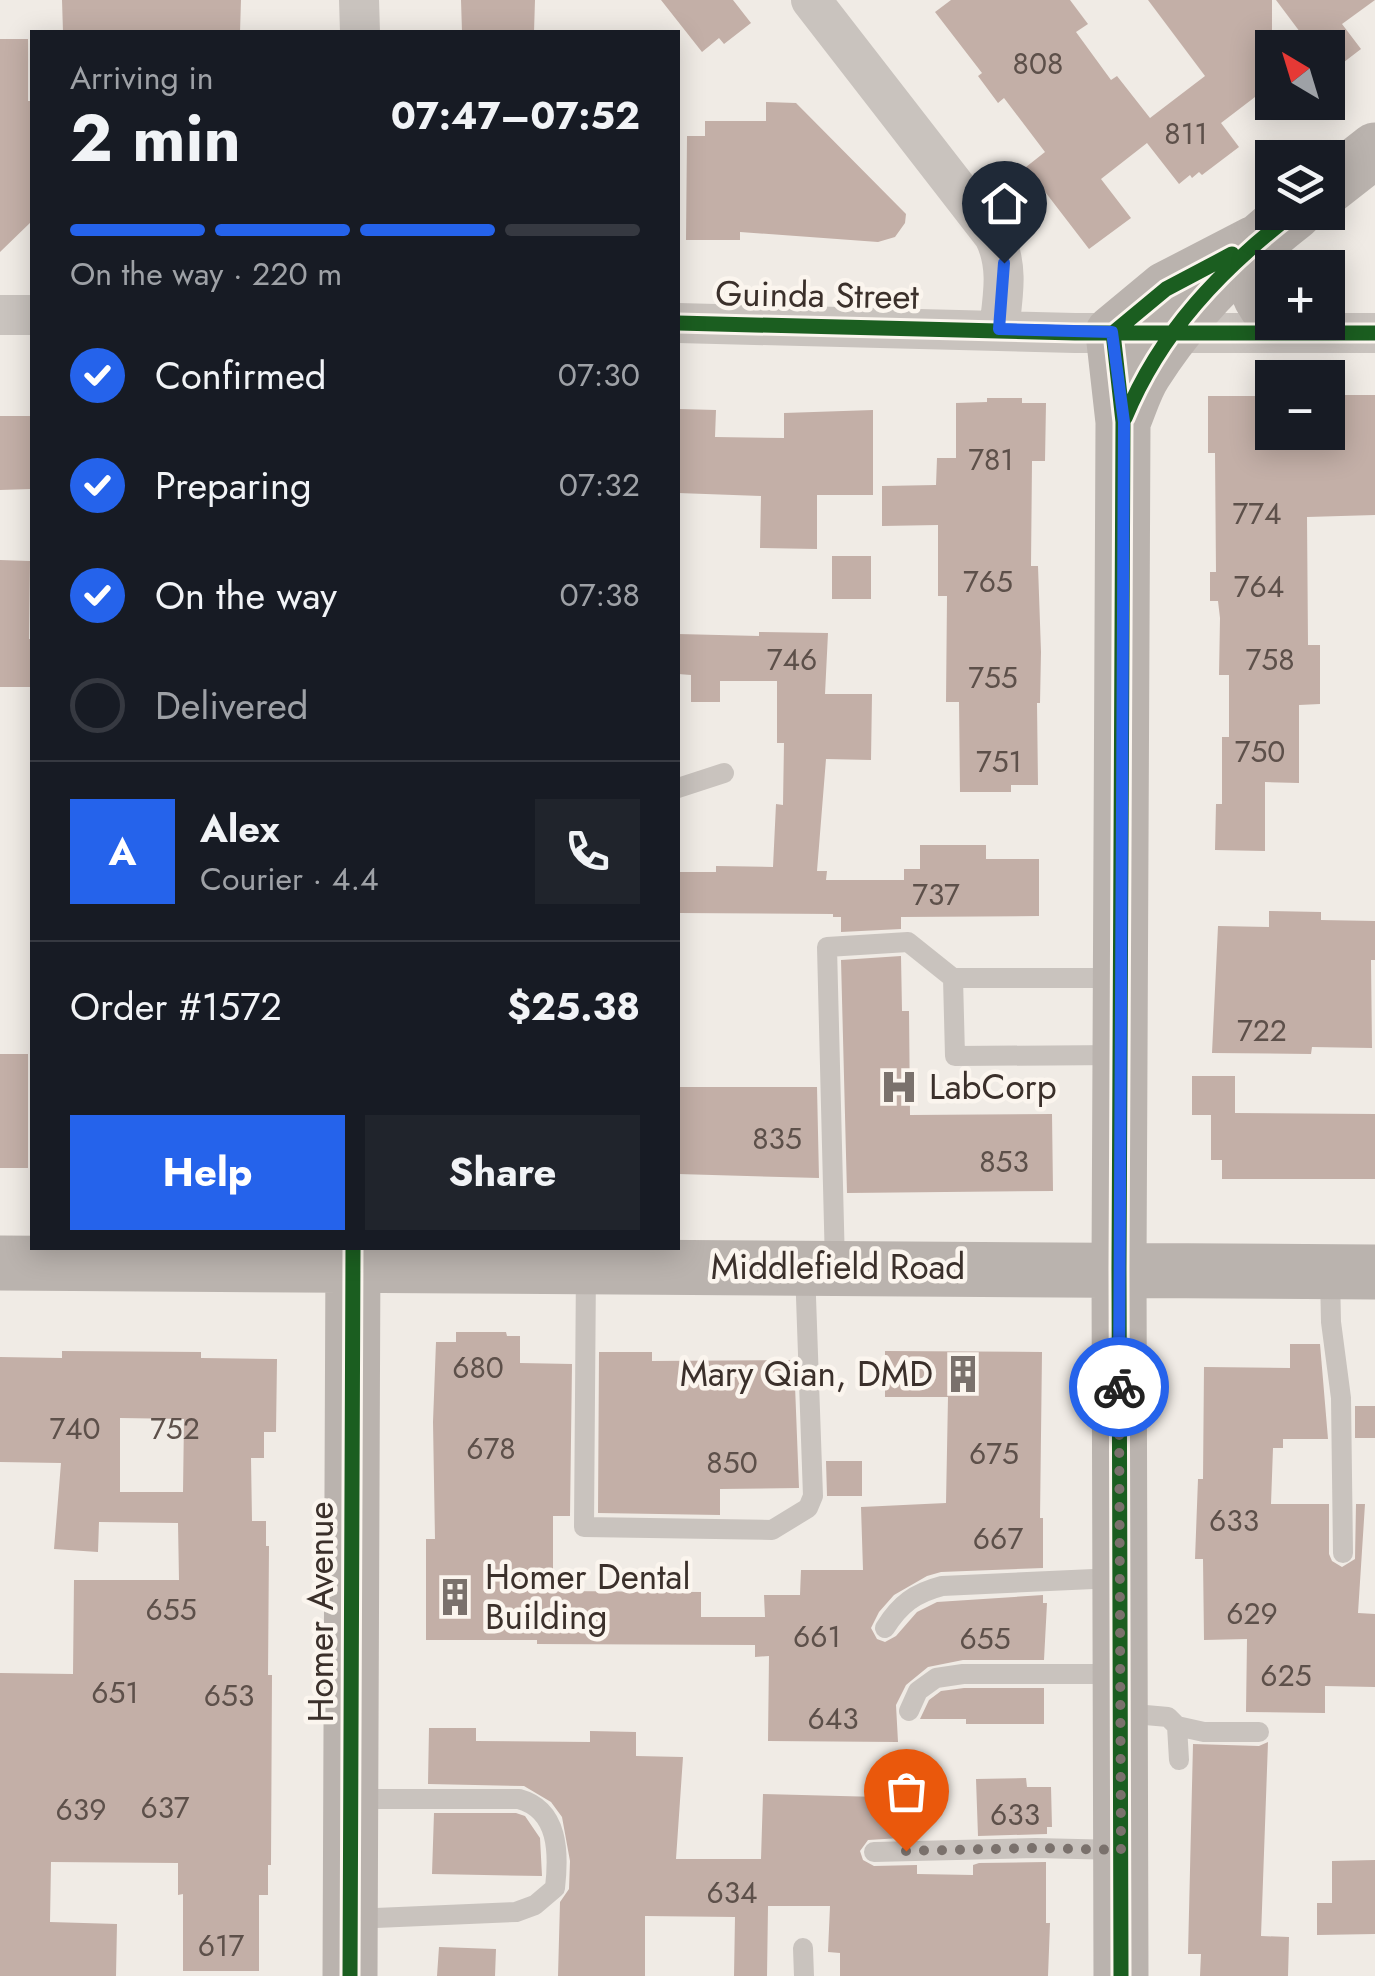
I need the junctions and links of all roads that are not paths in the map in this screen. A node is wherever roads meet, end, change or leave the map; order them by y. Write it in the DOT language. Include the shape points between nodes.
graph roads {
  1 [pos="359,0"];
  2 [pos="811,0"];
  3 [pos="360,30"];
  4 [pos="1375,150"];
  5 [pos="1345,174"];
  6 [pos="1271,230"];
  7 [pos="1273,230"];
  8 [pos="0,315"];
  9 [pos="30,315"];
  10 [pos="680,322"];
  11 [pos="1255,325"];
  12 [pos="999,329"];
  13 [pos="1345,329"];
  14 [pos="1176,330"];
  15 [pos="1112,332"];
  16 [pos="1375,332"];
  17 [pos="1124,422"];
  18 [pos="724,773"];
  19 [pos="680,787"];
  20 [pos="954,978"];
  21 [pos="1120,978"];
  22 [pos="1120,1056"];
  23 [pos="353,1256"];
  24 [pos="0,1263"];
  25 [pos="586,1266"];
  26 [pos="820,1267"];
  27 [pos="1119,1269"];
  28 [pos="1353,1272"];
  29 [pos="1343,1554"];
  30 [pos="1120,1578"];
  31 [pos="885,1628"];
  32 [pos="1120,1694"];
  33 [pos="908,1711"];
  34 [pos="1176,1726"];
  35 [pos="1259,1732"];
  36 [pos="1179,1760"];
  37 [pos="350,1800"];
  38 [pos="1121,1850"];
  39 [pos="874,1852"];
  40 [pos="350,1919"];
  41 [pos="804,1948"];
  42 [pos="350,1976"];
  43 [pos="804,1976"];
  44 [pos="1121,1976"];
  1 -- 3 [label="street"];
  2 -- 12 [label="street" via="994,236 1004,274"];
  4 -- 5 [label="street"];
  6 -- 15 [label="street" via="1166,288"];
  7 -- 14 [label="street" via="1198,300"];
  8 -- 9 [label="street"];
  10 -- 12 [label="street, Guinda Street"];
  11 -- 14 [label="street, Guinda Street"];
  12 -- 15 [label="street, Guinda Street"];
  13 -- 16 [label="street, Guinda Street"];
  14 -- 15 [label="street, Guinda Street"];
  14 -- 17 [label="street" via="1142,376"];
  15 -- 17 [label="street"];
  17 -- 21 [label="street"];
  18 -- 19 [label="lane"];
  20 -- 21 [label="lane"];
  20 -- 22 [label="lane" via="955,1056"];
  20 -- 26 [label="lane" via="908,942 826,947"];
  21 -- 22 [label="street"];
  22 -- 27 [label="street"];
  23 -- 24 [label="street, Middlefield Road"];
  23 -- 25 [label="street, Middlefield Road"];
  23 -- 37 [label="street, Homer Avenue"];
  25 -- 26 [label="street, Middlefield Road"];
  25 -- 26 [label="lane" via="584,1527 772,1530 808,1508 813,1496"];
  26 -- 27 [label="street, Middlefield Road"];
  27 -- 28 [label="street, Middlefield Road"];
  27 -- 30 [label="street"];
  28 -- 29 [label="lane" via="1330,1322 1341,1398"];
  30 -- 31 [label="lane" via="942,1586 898,1607"];
  30 -- 32 [label="street"];
  32 -- 33 [label="lane" via="963,1674 936,1678 918,1691"];
  32 -- 34 [label="lane"];
  32 -- 38 [label="street"];
  34 -- 35 [label="lane"];
  34 -- 36 [label="lane"];
  37 -- 40 [label="street, Homer Avenue"];
  37 -- 40 [label="lane" via="530,1802 551,1825 558,1865 555,1888 516,1912"];
  38 -- 39 [label="lane"];
  38 -- 44 [label="street"];
  40 -- 42 [label="street, Homer Avenue"];
  41 -- 43 [label="lane"];
}
